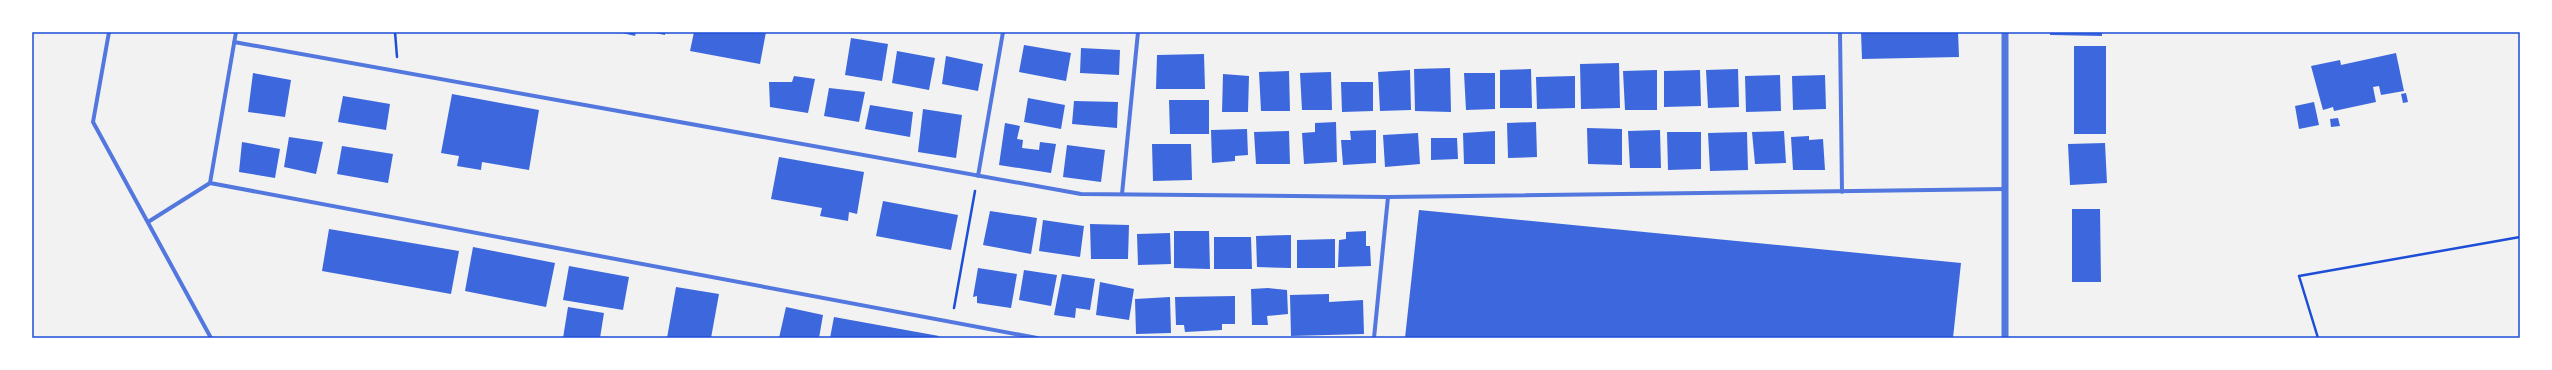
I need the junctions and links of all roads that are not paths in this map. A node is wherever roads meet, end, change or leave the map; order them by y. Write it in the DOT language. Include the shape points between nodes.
graph roads {
  1 [pos="109,32"];
  2 [pos="236,32"];
  3 [pos="1003,32"];
  4 [pos="1138,32"];
  5 [pos="1840,32"];
  6 [pos="2005,32"];
  7 [pos="234,42"];
  8 [pos="978,176"];
  9 [pos="210,183"];
  10 [pos="2006,189"];
  11 [pos="1842,192"];
  12 [pos="1122,194"];
  13 [pos="1388,197"];
  14 [pos="148,222"];
  15 [pos="212,338"];
  16 [pos="1037,338"];
  17 [pos="1374,338"];
  18 [pos="2005,338"];
  1 -- 14 [label="street" via="93,122"];
  2 -- 7 [label="street"];
  3 -- 8 [label="street"];
  4 -- 12 [label="street"];
  5 -- 11 [label="street"];
  6 -- 10 [label="street"];
  7 -- 8 [label="street"];
  7 -- 9 [label="street"];
  8 -- 12 [label="street" via="1081,194"];
  9 -- 14 [label="street"];
  9 -- 16 [label="street"];
  10 -- 11 [label="street"];
  10 -- 18 [label="street"];
  11 -- 13 [label="street"];
  12 -- 13 [label="street"];
  13 -- 17 [label="street"];
  14 -- 15 [label="street"];
}
